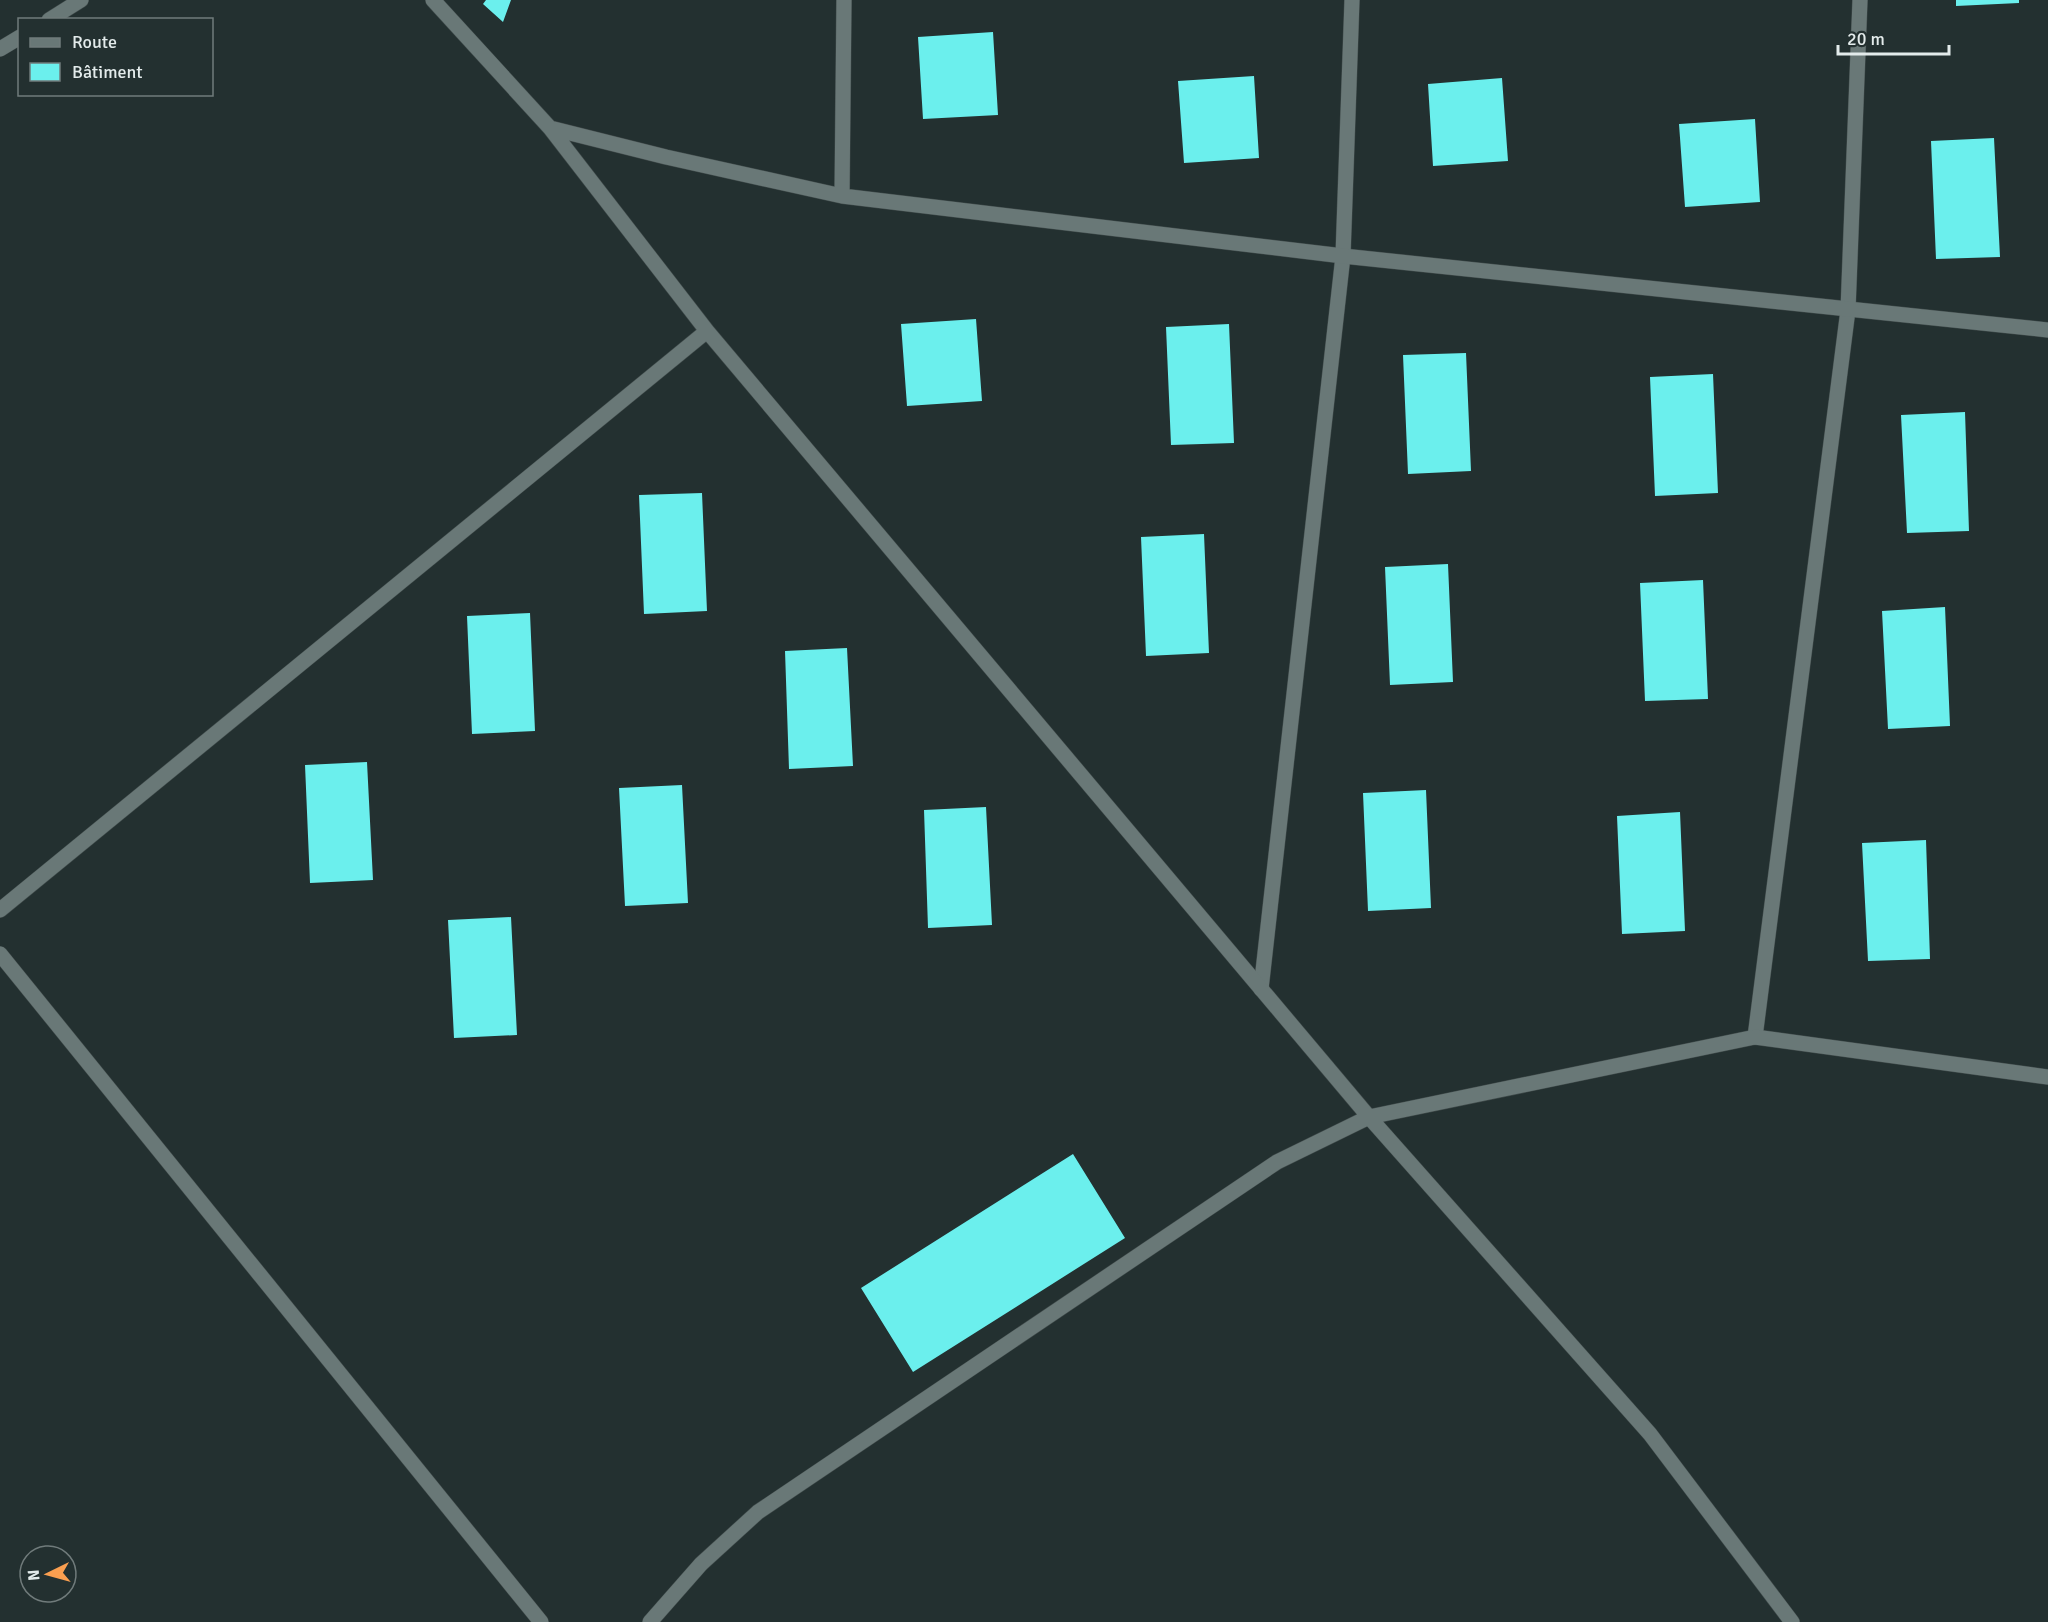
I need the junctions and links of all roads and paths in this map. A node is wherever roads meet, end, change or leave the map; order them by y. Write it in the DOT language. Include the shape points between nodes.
graph roads {
  1 [pos="81,0"];
  2 [pos="433,0"];
  3 [pos="844,0"];
  4 [pos="1352,0"];
  5 [pos="1860,0"];
  6 [pos="52,18"];
  7 [pos="18,38"];
  8 [pos="0,49"];
  9 [pos="550,128"];
  10 [pos="842,196"];
  11 [pos="1343,256"];
  12 [pos="1848,310"];
  13 [pos="2048,330"];
  14 [pos="707,331"];
  15 [pos="0,910"];
  16 [pos="0,954"];
  17 [pos="1262,989"];
  18 [pos="1755,1037"];
  19 [pos="2048,1077"];
  20 [pos="1369,1117"];
  21 [pos="1785,1618"];
  22 [pos="541,1622"];
  23 [pos="650,1622"];
  1 -- 6 [label="street"];
  2 -- 9 [label="street"];
  3 -- 10 [label="street"];
  4 -- 11 [label="street"];
  5 -- 12 [label="street"];
  7 -- 8 [label="street"];
  9 -- 10 [label="street"];
  9 -- 14 [label="street"];
  10 -- 11 [label="street"];
  11 -- 12 [label="street"];
  11 -- 17 [label="street"];
  12 -- 13 [label="street"];
  12 -- 18 [label="street"];
  14 -- 15 [label="street"];
  14 -- 17 [label="street"];
  16 -- 22 [label="street"];
  17 -- 20 [label="street"];
  18 -- 19 [label="street"];
  18 -- 20 [label="street"];
  20 -- 21 [label="street" via="1650,1434"];
  20 -- 23 [label="street" via="1277,1162 758,1512 701,1564"];
}
